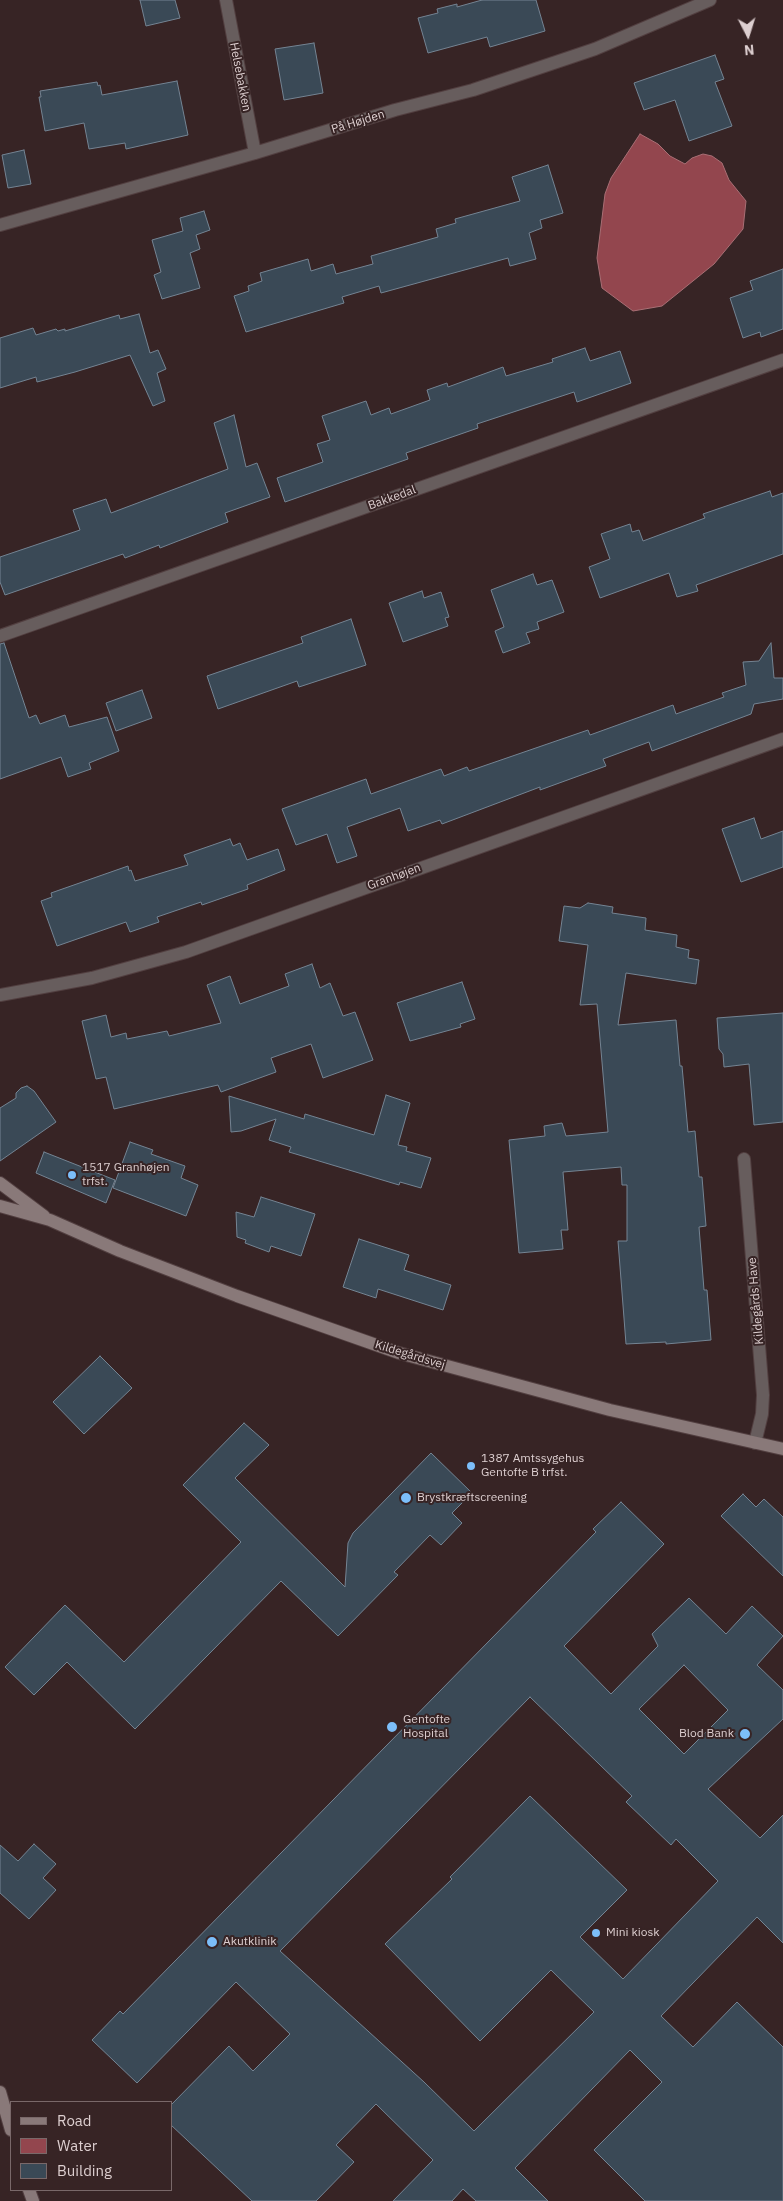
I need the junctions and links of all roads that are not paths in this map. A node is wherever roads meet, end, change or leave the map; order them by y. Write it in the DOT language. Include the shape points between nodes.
graph roads {
  1 [pos="226,0"];
  2 [pos="710,0"];
  3 [pos="254,154"];
  4 [pos="0,225"];
  5 [pos="783,360"];
  6 [pos="0,636"];
  7 [pos="783,739"];
  8 [pos="0,995"];
  9 [pos="744,1159"];
  10 [pos="0,1183"];
  11 [pos="0,1206"];
  12 [pos="50,1220"];
  13 [pos="755,1443"];
  14 [pos="783,1449"];
  15 [pos="0,2092"];
  16 [pos="10,2127"];
  1 -- 3 [label="street, Helsebakken"];
  2 -- 3 [label="street, På Højden" via="576,56 474,90 395,110"];
  3 -- 4 [label="street, På Højden"];
  5 -- 6 [label="street, Bakkedal"];
  7 -- 8 [label="street, Granhøjen" via="186,952 92,978"];
  9 -- 13 [label="street, Kildegårds Have" via="764,1395"];
  10 -- 12 [label="street, Kildegårdsvej"];
  11 -- 12 [label="street, Kildegårdsvej"];
  12 -- 13 [label="street, Kildegårdsvej" via="237,1296 399,1353 610,1410"];
  13 -- 14 [label="street, Kildegårdsvej"];
  15 -- 16 [label="street"];
}
